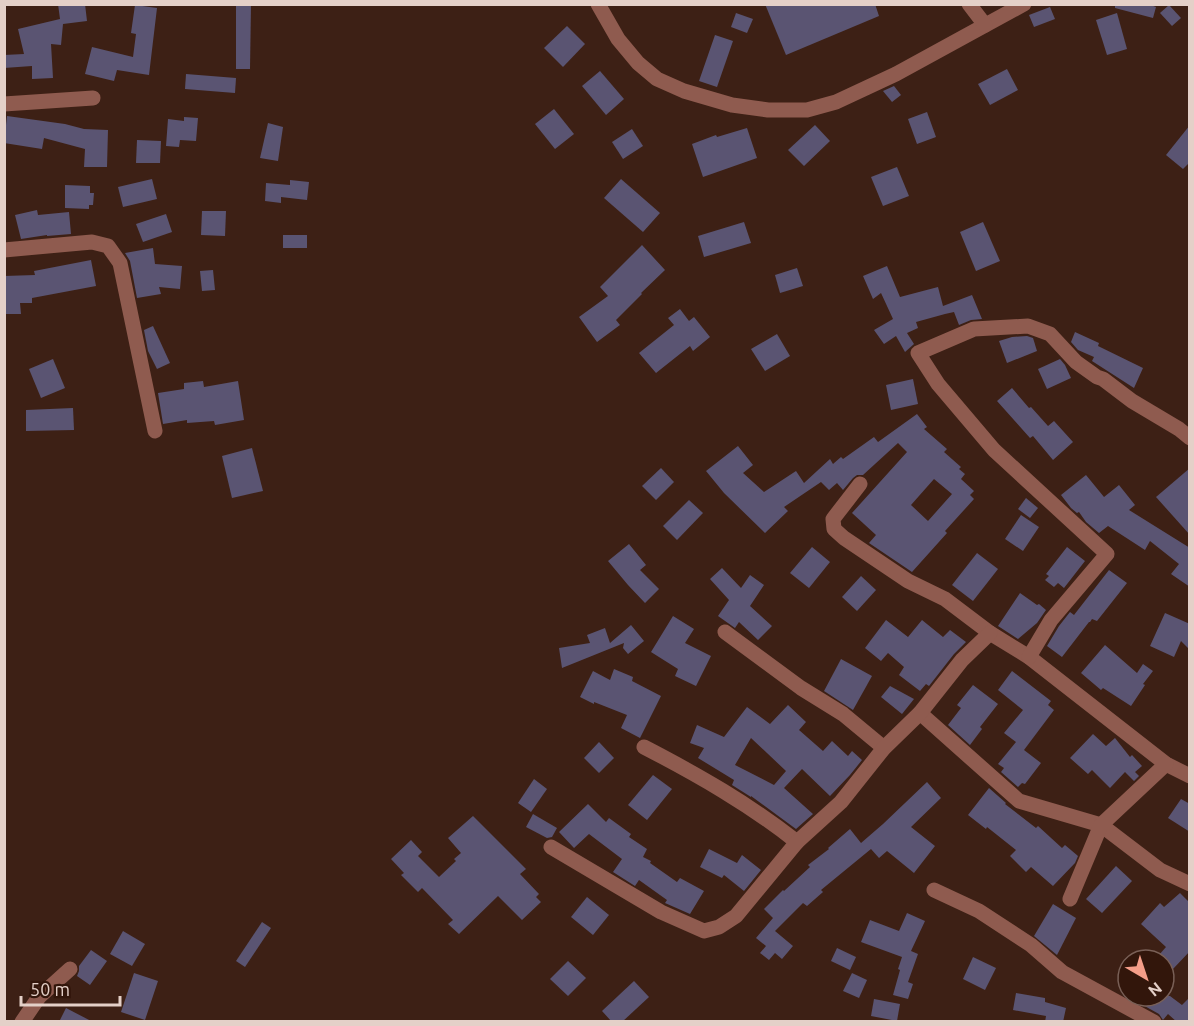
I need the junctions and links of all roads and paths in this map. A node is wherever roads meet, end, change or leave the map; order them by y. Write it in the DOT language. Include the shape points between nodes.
graph roads {
  1 [pos="598,4"];
  2 [pos="969,4"];
  3 [pos="1024,4"];
  4 [pos="985,25"];
  5 [pos="93,98"];
  6 [pos="4,105"];
  7 [pos="4,250"];
  8 [pos="155,431"];
  9 [pos="1190,438"];
  10 [pos="860,484"];
  11 [pos="724,632"];
  12 [pos="990,633"];
  13 [pos="1029,657"];
  14 [pos="920,713"];
  15 [pos="644,747"];
  16 [pos="884,748"];
  17 [pos="1166,764"];
  18 [pos="1190,776"];
  19 [pos="1101,825"];
  20 [pos="797,842"];
  21 [pos="551,847"];
  22 [pos="1190,884"];
  23 [pos="934,890"];
  24 [pos="1070,899"];
  25 [pos="70,969"];
  26 [pos="22,1022"];
  27 [pos="1154,1022"];
  1 -- 4 [label="street" via="618,39 657,79 732,105 768,110 807,110 836,102"];
  2 -- 4 [label="street"];
  3 -- 4 [label="street"];
  5 -- 6 [label="street"];
  7 -- 8 [label="street" via="92,242 108,246 120,263"];
  9 -- 13 [label="street" via="1076,362 1050,334 1028,326 974,329 918,353 938,384 994,450 1107,554 1051,620"];
  10 -- 12 [label="street" via="833,519 834,529 908,581 945,599"];
  11 -- 16 [label="street" via="843,714"];
  12 -- 13 [label="street"];
  12 -- 14 [label="street" via="962,660"];
  13 -- 17 [label="street"];
  14 -- 16 [label="street"];
  14 -- 19 [label="street" via="1019,801"];
  15 -- 20 [label="street" via="740,800"];
  16 -- 20 [label="street" via="841,802"];
  17 -- 18 [label="street"];
  17 -- 19 [label="street"];
  19 -- 22 [label="street" via="1160,870"];
  19 -- 24 [label="street"];
  20 -- 21 [label="street" via="736,916 704,931 661,912"];
  23 -- 27 [label="street" via="979,910 1031,945 1062,972"];
  25 -- 26 [label="street" via="39,997"];
}
